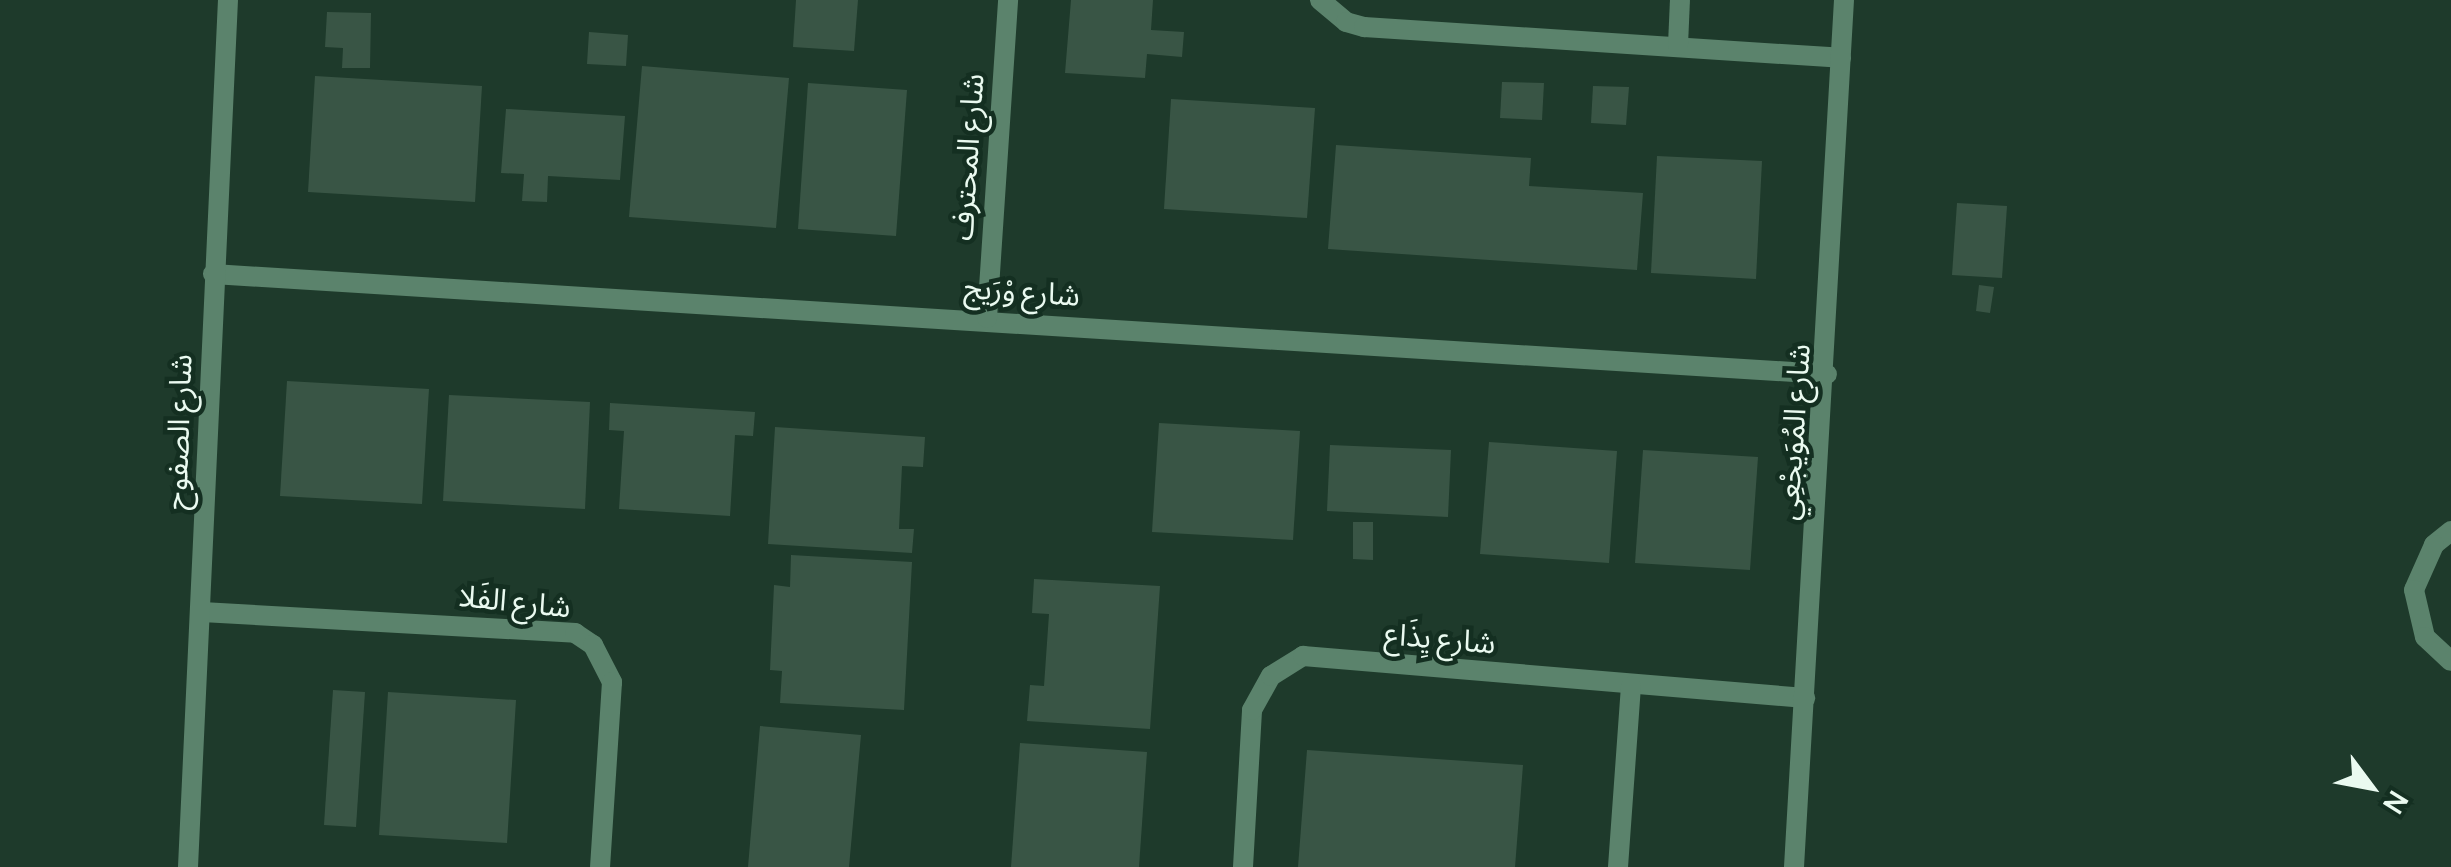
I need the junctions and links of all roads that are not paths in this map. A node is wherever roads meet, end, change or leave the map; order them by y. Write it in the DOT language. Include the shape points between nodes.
graph roads {
  1 [pos="228,0"];
  2 [pos="1008,0"];
  3 [pos="1320,0"];
  4 [pos="1680,0"];
  5 [pos="1844,0"];
  6 [pos="1678,45"];
  7 [pos="1841,58"];
  8 [pos="213,274"];
  9 [pos="987,318"];
  10 [pos="1827,374"];
  11 [pos="2451,532"];
  12 [pos="202,612"];
  13 [pos="2448,662"];
  14 [pos="1631,686"];
  15 [pos="1805,698"];
  16 [pos="188,867"];
  17 [pos="600,867"];
  18 [pos="1243,867"];
  19 [pos="1618,867"];
  20 [pos="1794,867"];
  1 -- 8 [label="street, شارع الصفوح"];
  2 -- 9 [label="street, شارع المحترف"];
  3 -- 6 [label="street" via="1346,22 1364,27"];
  4 -- 6 [label="street"];
  5 -- 7 [label="street, شارع المُوَيجْعِي"];
  6 -- 7 [label="street"];
  7 -- 10 [label="street, شارع المُوَيجْعِي"];
  8 -- 9 [label="street, شارع وْرَيج"];
  8 -- 12 [label="street, شارع الصفوح"];
  9 -- 10 [label="street, شارع وْرَيج"];
  10 -- 15 [label="street, شارع المُوَيجْعِي"];
  11 -- 13 [label="street" via="2427,555 2414,590 2426,637"];
  12 -- 16 [label="street, شارع الصفوح"];
  12 -- 17 [label="street, شارع الفَلا" via="575,633 599,653 612,682"];
  14 -- 15 [label="street, شارع يِذَاع"];
  14 -- 18 [label="street, شارع يِذَاع" via="1303,656 1285,664 1252,710"];
  14 -- 19 [label="street"];
  15 -- 20 [label="street, شارع المُوَيجْعِي"];
}
